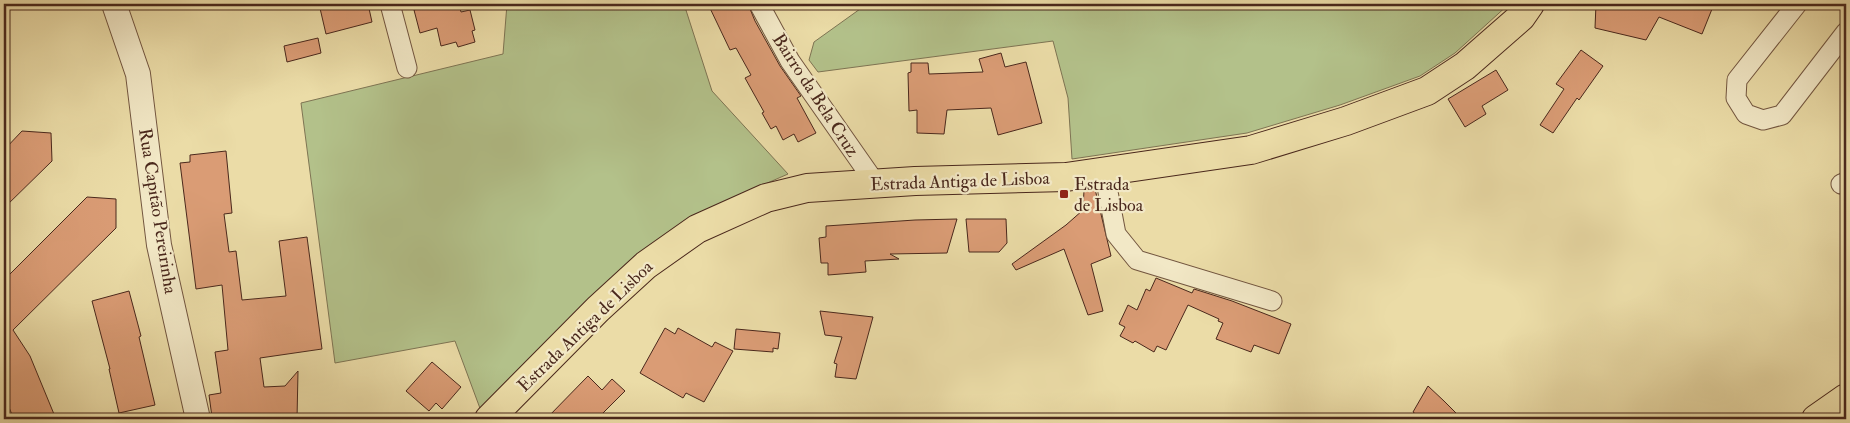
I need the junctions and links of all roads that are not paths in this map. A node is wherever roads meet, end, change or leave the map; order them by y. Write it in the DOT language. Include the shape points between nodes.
graph roads {
  1 [pos="114,4"];
  2 [pos="390,4"];
  3 [pos="759,4"];
  4 [pos="1530,4"];
  5 [pos="1797,4"];
  6 [pos="1846,32"];
  7 [pos="407,68"];
  8 [pos="1104,171"];
  9 [pos="876,184"];
  10 [pos="1272,301"];
  11 [pos="1846,398"];
  12 [pos="198,419"];
  13 [pos="489,419"];
  14 [pos="1816,419"];
  1 -- 12 [label="street, Rua Capitão Pereirinha" via="138,74 159,244"];
  2 -- 7 [label="street"];
  3 -- 9 [label="street, Bairro da Bela Cruz" via="790,61"];
  4 -- 8 [label="main road, Estrada Antiga de Lisboa" via="1465,66 1427,90 1346,121 1251,150"];
  5 -- 6 [label="street" via="1737,80 1736,98 1746,114 1763,120 1782,114"];
  8 -- 9 [label="main road, Estrada Antiga de Lisboa" via="1066,177"];
  8 -- 10 [label="street" via="1116,234 1137,260"];
  9 -- 13 [label="main road, Estrada Antiga de Lisboa" via="807,188 766,198 697,229 646,265 605,302"];
  11 -- 14 [label="main road"];
}
